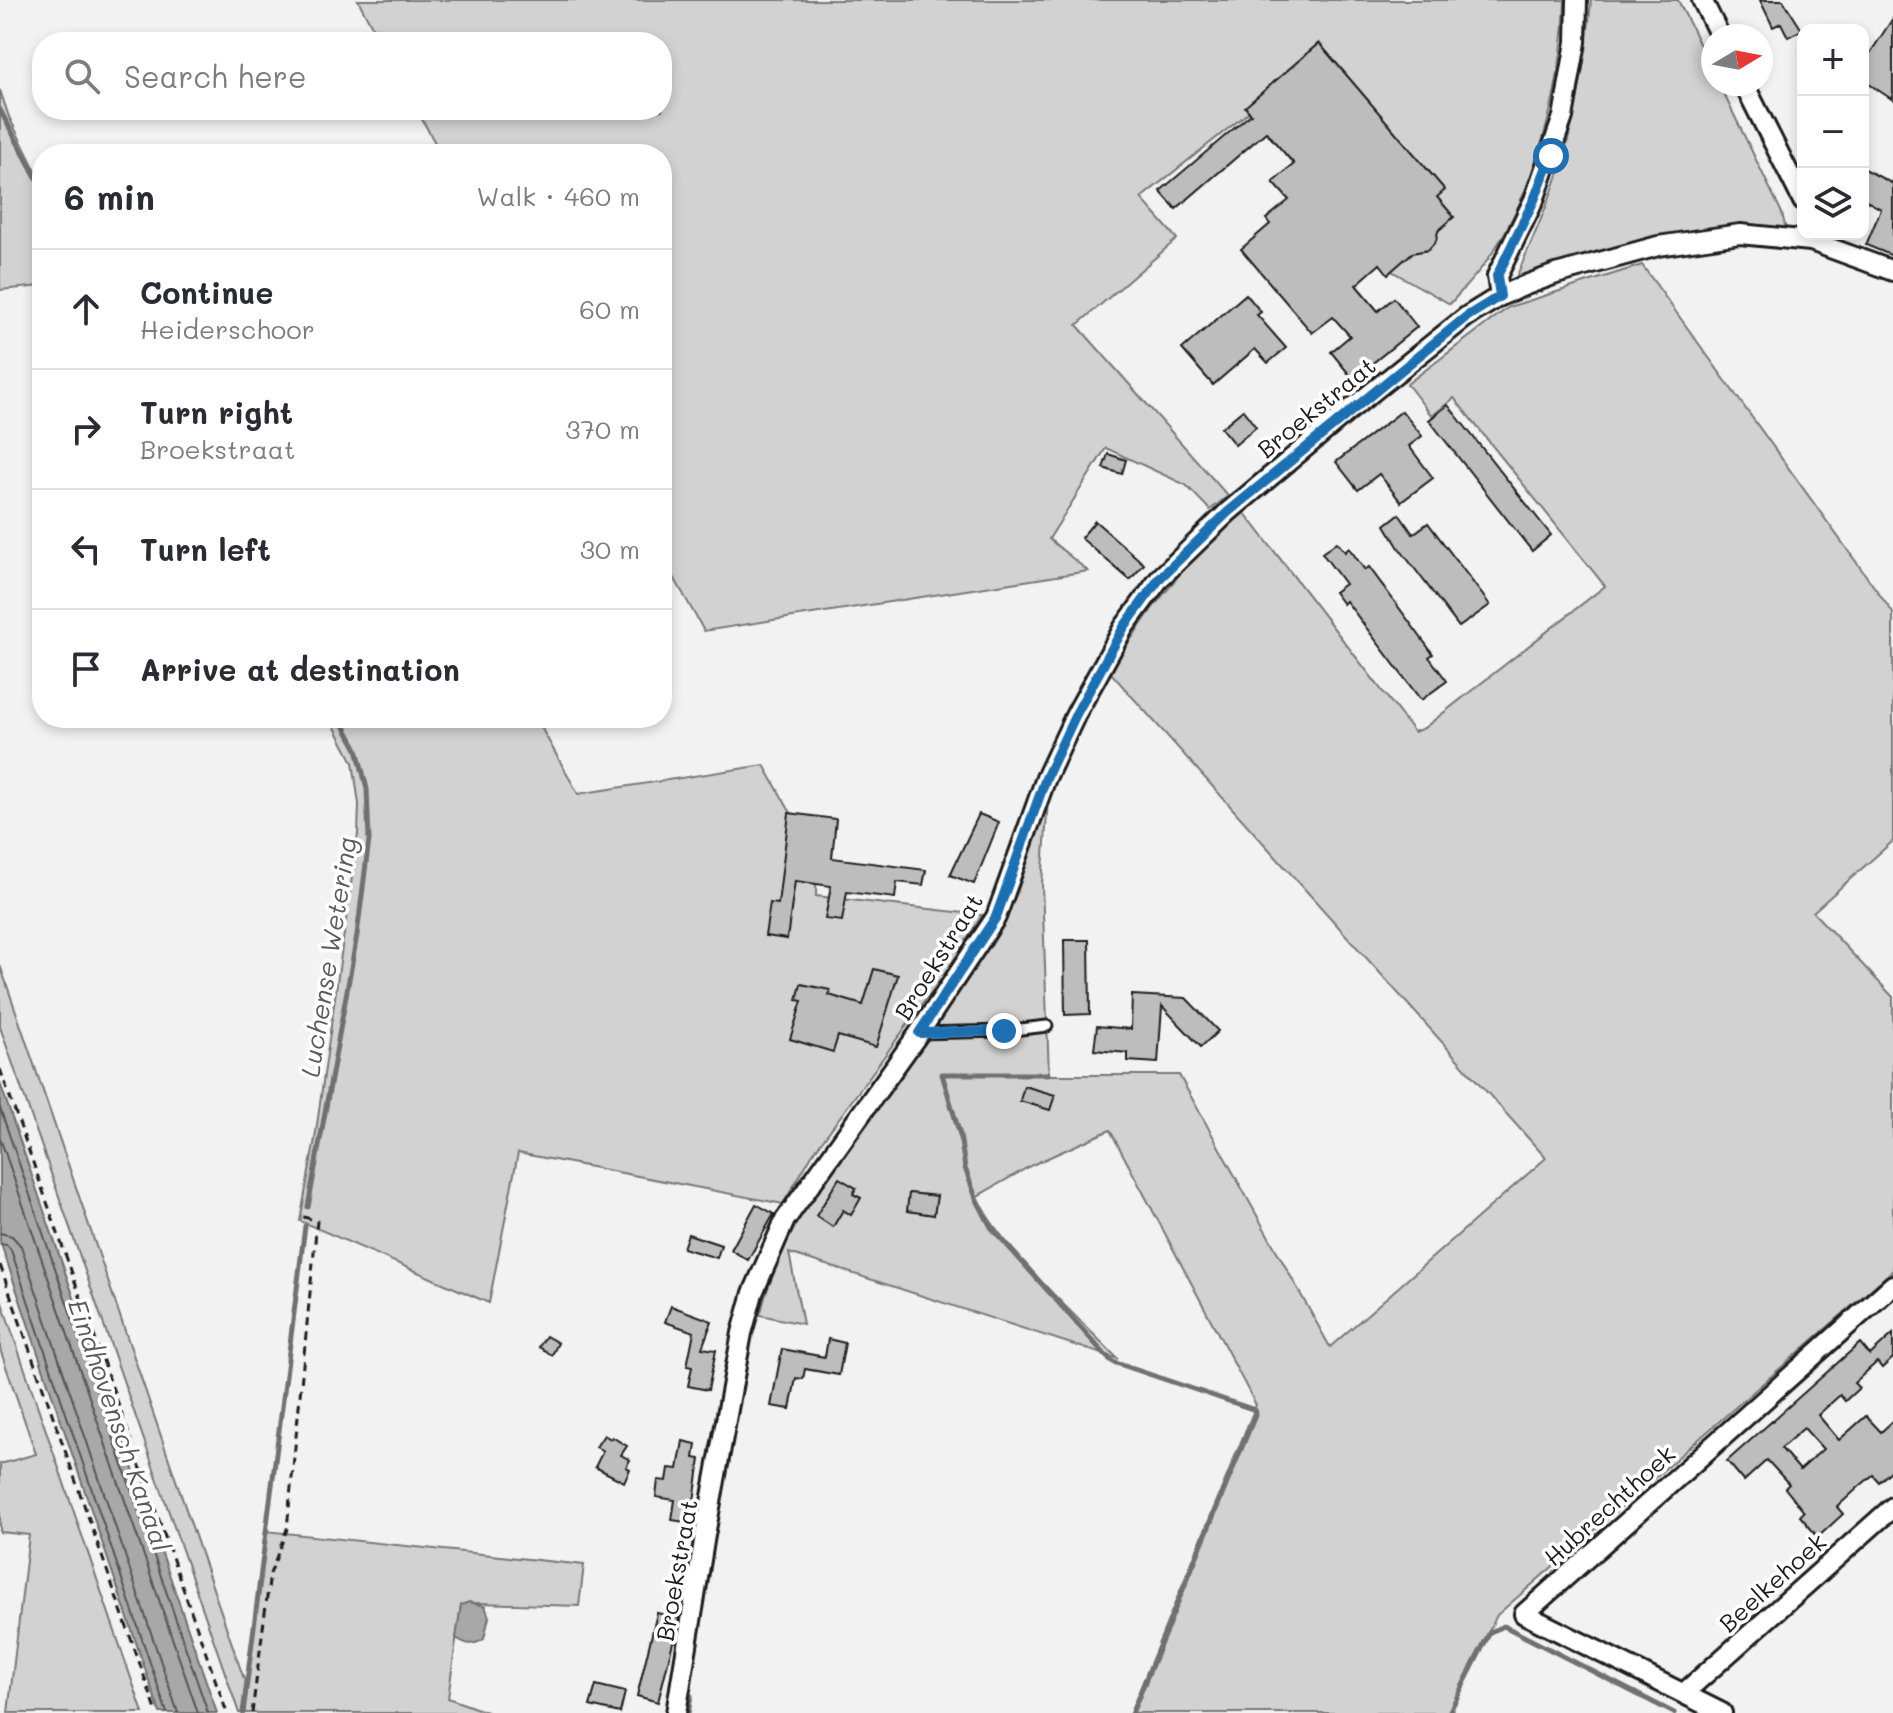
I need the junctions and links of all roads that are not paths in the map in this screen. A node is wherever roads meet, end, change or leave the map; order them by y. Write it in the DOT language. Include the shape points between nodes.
graph roads {
  1 [pos="1577,0"];
  2 [pos="1702,0"];
  3 [pos="1714,24"];
  4 [pos="1750,96"];
  5 [pos="1797,189"];
  6 [pos="1797,236"];
  7 [pos="1818,240"];
  8 [pos="1893,271"];
  9 [pos="1500,296"];
  10 [pos="1047,1026"];
  11 [pos="919,1033"];
  12 [pos="1893,1285"];
  13 [pos="1893,1507"];
  14 [pos="1684,1693"];
  15 [pos="676,1713"];
  16 [pos="1722,1713"];
  1 -- 9 [label="street" via="1563,117 1534,200 1497,276"];
  2 -- 3 [label="street"];
  4 -- 5 [label="street"];
  6 -- 9 [label="street, Broekstraat" via="1707,237 1658,246 1556,274"];
  7 -- 8 [label="street, Broekstraat"];
  9 -- 11 [label="street, Broekstraat" via="1346,413 1228,512 1160,578 1124,627 1076,714 1046,778 996,917"];
  10 -- 11 [label="lane"];
  11 -- 15 [label="street, Broekstraat" via="785,1220 753,1293"];
  12 -- 14 [label="street, Hubrechthoek" via="1524,1614"];
  13 -- 14 [label="street, Beelkehoek"];
  14 -- 16 [label="street, Hubrechthoek"];
}
